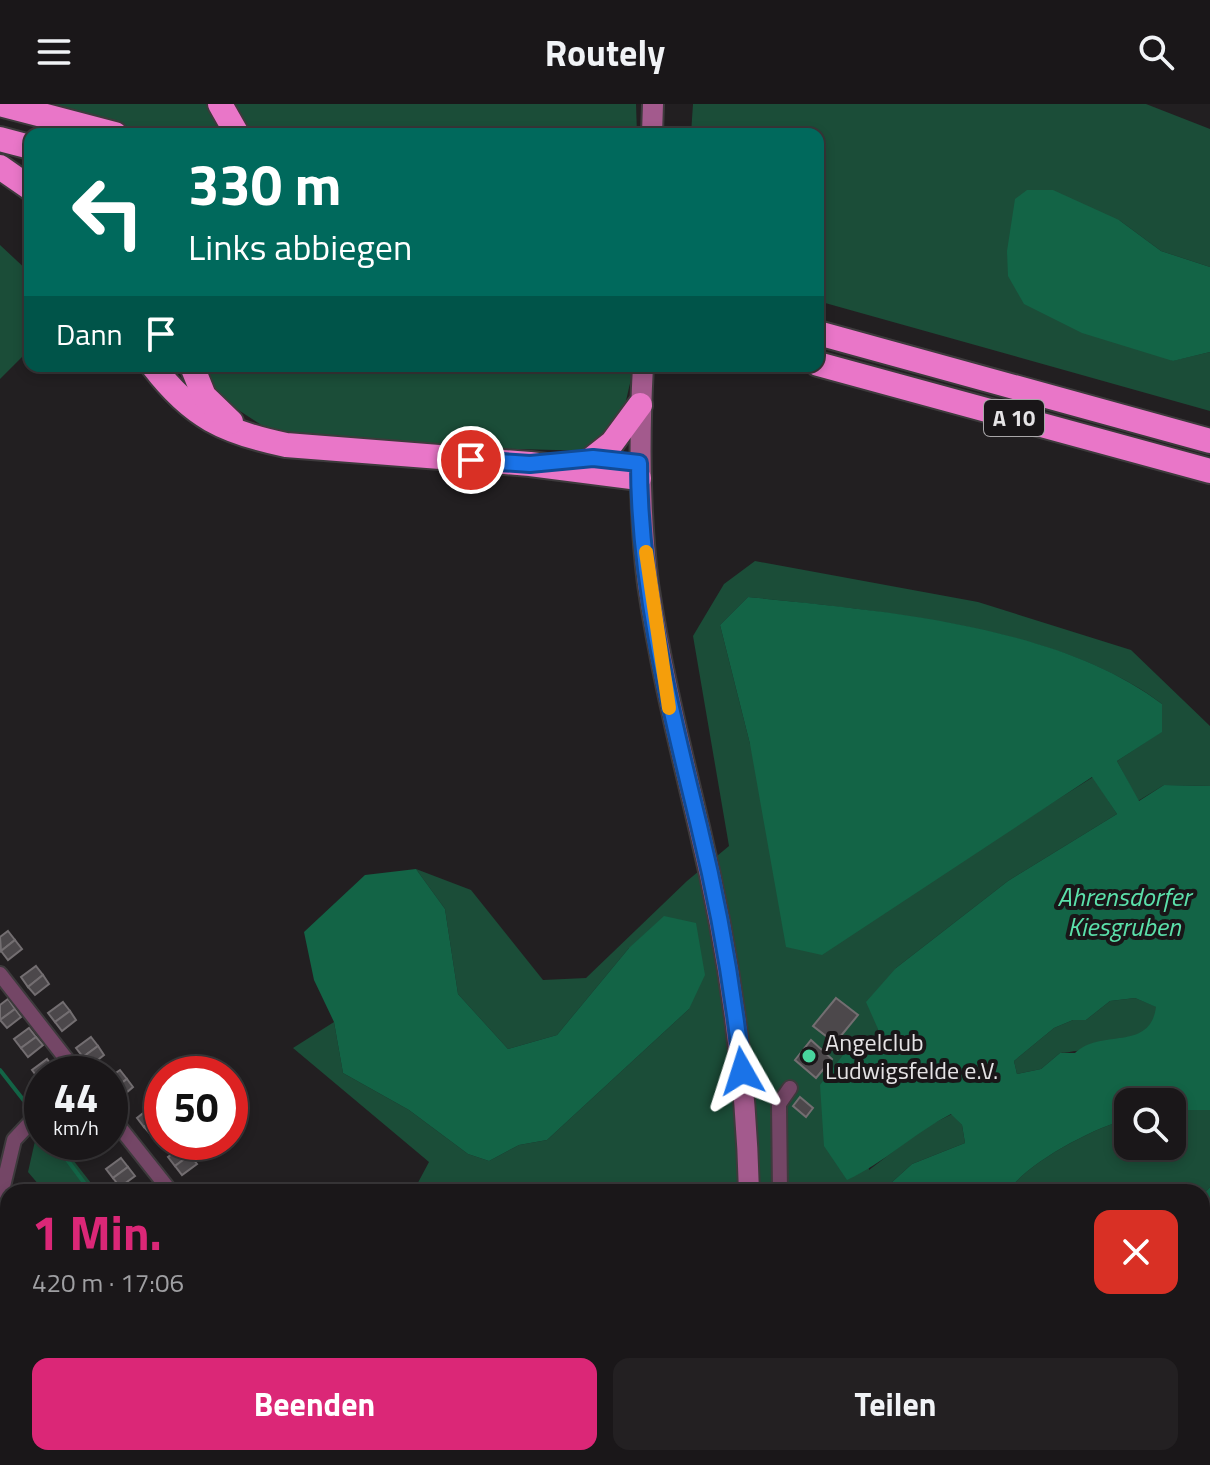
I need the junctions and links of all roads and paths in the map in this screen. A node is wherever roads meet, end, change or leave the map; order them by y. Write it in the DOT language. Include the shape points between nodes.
graph roads {
  1 [pos="0,104"];
  2 [pos="220,104"];
  3 [pos="653,104"];
  4 [pos="92,128"];
  5 [pos="234,128"];
  6 [pos="652,128"];
  7 [pos="0,139"];
  8 [pos="24,145"];
  9 [pos="0,167"];
  10 [pos="24,184"];
  11 [pos="824,335"];
  12 [pos="824,366"];
  13 [pos="159,372"];
  14 [pos="194,372"];
  15 [pos="643,372"];
  16 [pos="640,405"];
  17 [pos="261,440"];
  18 [pos="1210,441"];
  19 [pos="593,458"];
  20 [pos="530,464"];
  21 [pos="639,470"];
  22 [pos="1210,471"];
  23 [pos="0,974"];
  24 [pos="64,1056"];
  25 [pos="790,1088"];
  26 [pos="24,1129"];
  27 [pos="128,1138"];
  28 [pos="3,1170"];
  29 [pos="165,1184"];
  30 [pos="749,1184"];
  31 [pos="780,1184"];
  1 -- 4 [label="highway"];
  2 -- 5 [label="highway"];
  3 -- 6 [label="main road"];
  7 -- 8 [label="highway"];
  9 -- 10 [label="highway"];
  11 -- 18 [label="highway, A 10"];
  12 -- 22 [label="highway, A 10"];
  13 -- 17 [label="highway" via="197,413"];
  14 -- 17 [label="highway" via="218,413"];
  15 -- 16 [label="main road"];
  16 -- 19 [label="highway" via="612,443"];
  16 -- 21 [label="main road"];
  17 -- 20 [label="highway"];
  19 -- 20 [label="highway"];
  19 -- 21 [label="highway"];
  20 -- 21 [label="highway"];
  21 -- 30 [label="main road" via="648,582 672,725 699,827 737,1018"];
  23 -- 24 [label="street"];
  25 -- 31 [label="street" via="779,1104"];
  26 -- 28 [label="street"];
  27 -- 29 [label="street"];
}
